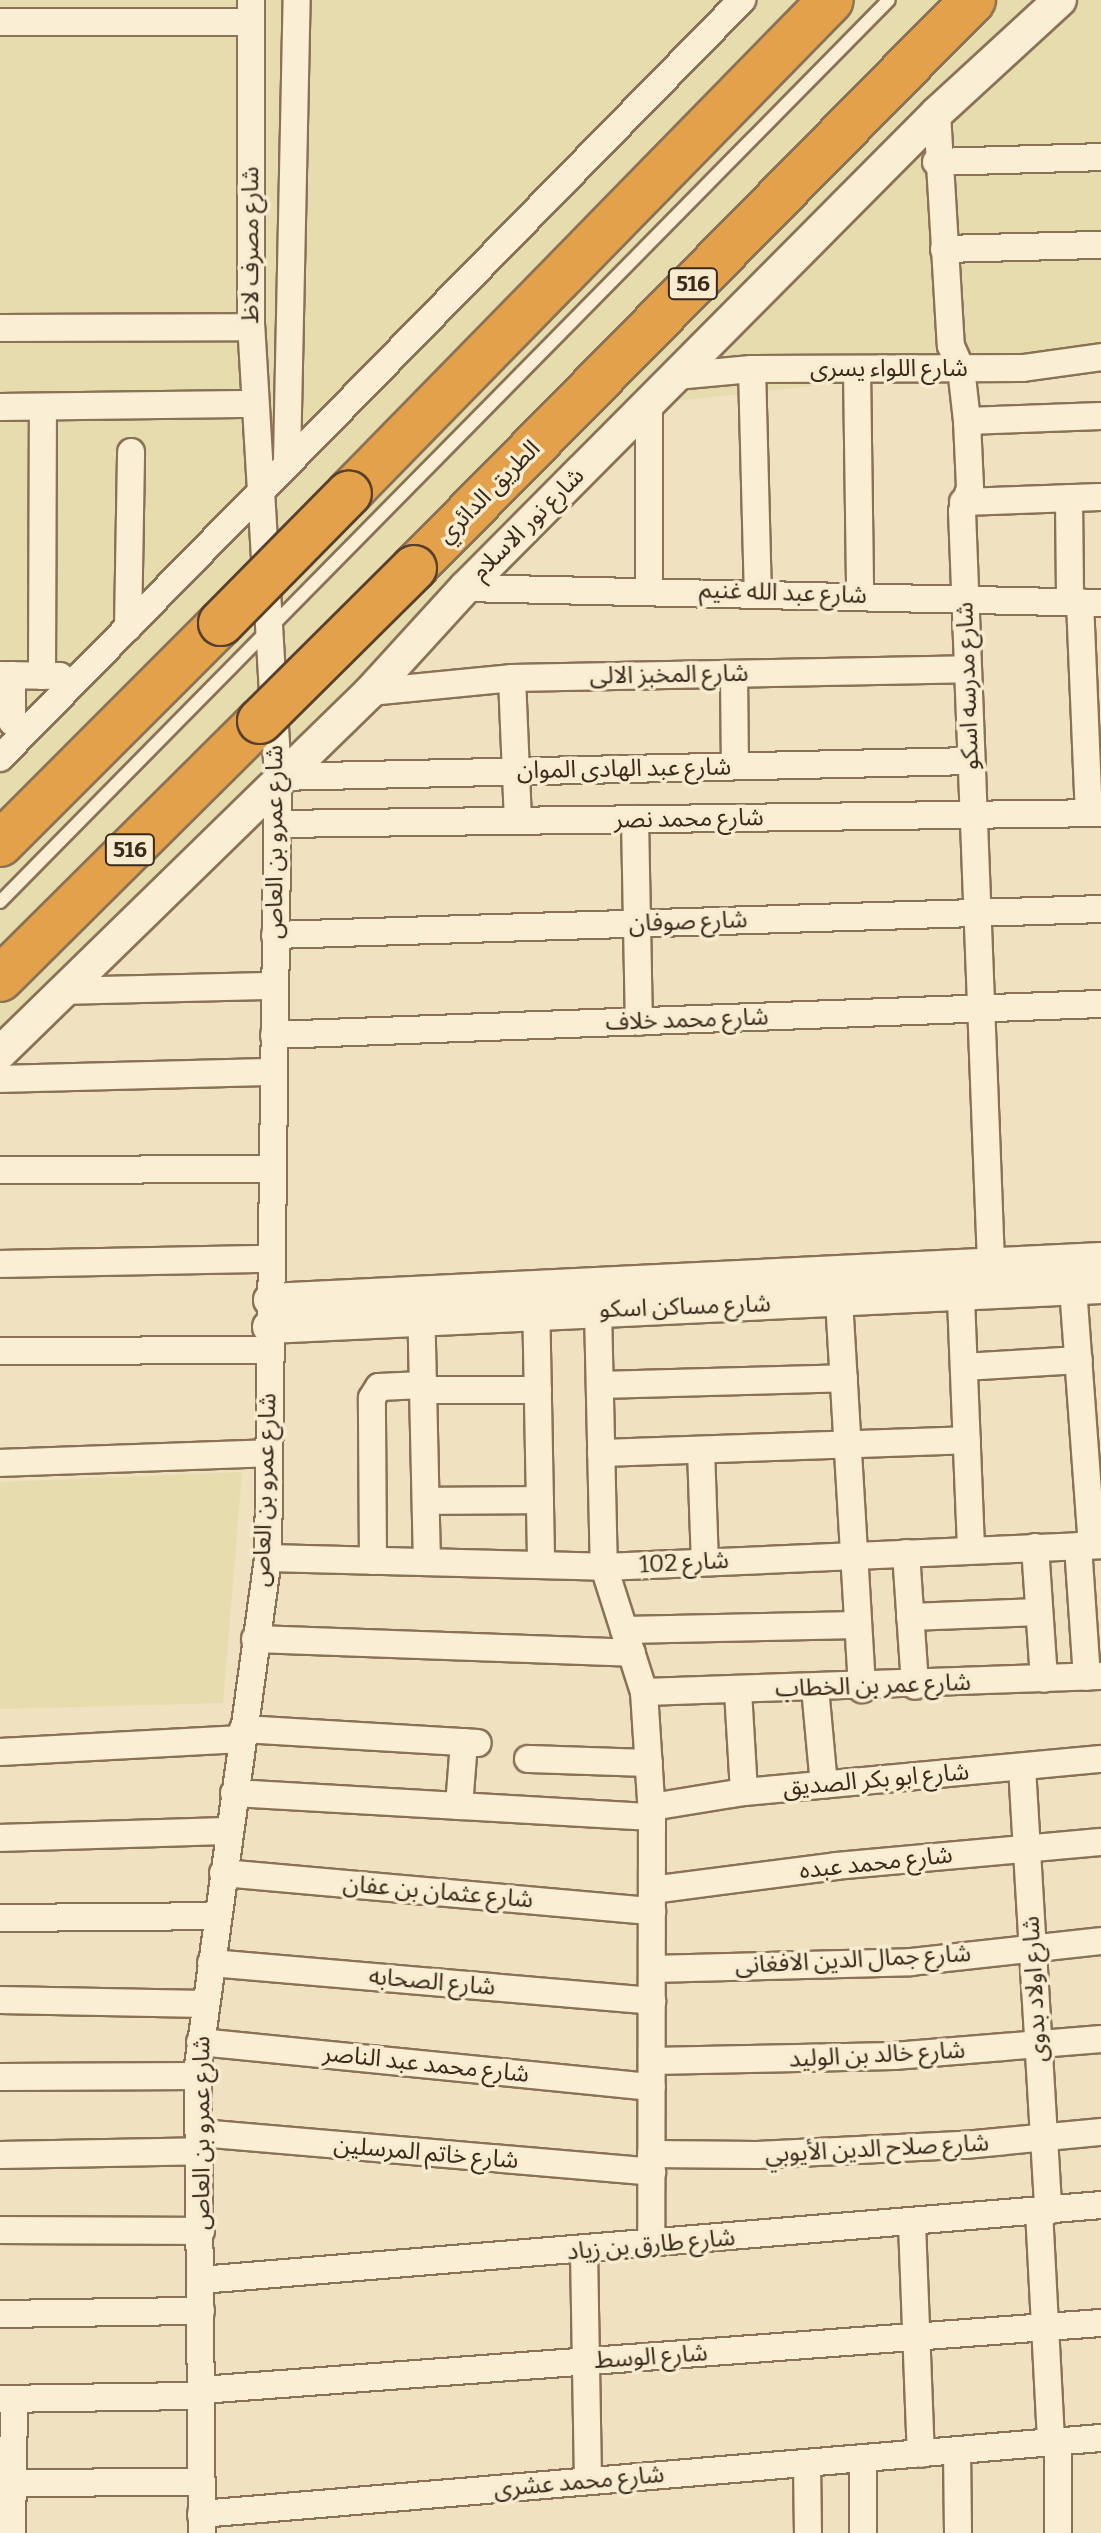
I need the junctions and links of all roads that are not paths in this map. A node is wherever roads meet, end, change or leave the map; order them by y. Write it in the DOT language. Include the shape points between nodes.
graph roads {
  1 [pos="297,0"];
  2 [pos="742,0"];
  3 [pos="831,0"];
  4 [pos="889,0"];
  5 [pos="973,0"];
  6 [pos="1060,0"];
  7 [pos="251,11"];
  8 [pos="0,22"];
  9 [pos="937,113"];
  10 [pos="1101,157"];
  11 [pos="936,162"];
  12 [pos="1101,245"];
  13 [pos="944,249"];
  14 [pos="251,327"];
  15 [pos="0,328"];
  16 [pos="1101,357"];
  17 [pos="961,368"];
  18 [pos="752,369"];
  19 [pos="857,369"];
  20 [pos="676,376"];
  21 [pos="649,403"];
  22 [pos="254,404"];
  23 [pos="0,407"];
  24 [pos="43,407"];
  25 [pos="1101,416"];
  26 [pos="967,421"];
  27 [pos="131,452"];
  28 [pos="287,460"];
  29 [pos="261,490"];
  30 [pos="1101,497"];
  31 [pos="1069,498"];
  32 [pos="963,502"];
  33 [pos="465,588"];
  34 [pos="649,589"];
  35 [pos="758,592"];
  36 [pos="860,595"];
  37 [pos="965,599"];
  38 [pos="1084,602"];
  39 [pos="128,628"];
  40 [pos="968,669"];
  41 [pos="734,674"];
  42 [pos="6,675"];
  43 [pos="42,676"];
  44 [pos="83,676"];
  45 [pos="512,678"];
  46 [pos="370,692"];
  47 [pos="12,722"];
  48 [pos="2,753"];
  49 [pos="971,761"];
  50 [pos="735,766"];
  51 [pos="516,771"];
  52 [pos="278,777"];
  53 [pos="1095,813"];
  54 [pos="973,815"];
  55 [pos="635,819"];
  56 [pos="518,821"];
  57 [pos="277,824"];
  58 [pos="0,844"];
  59 [pos="0,902"];
  60 [pos="1101,909"];
  61 [pos="977,913"];
  62 [pos="637,924"];
  63 [pos="275,935"];
  64 [pos="0,979"];
  65 [pos="274,986"];
  66 [pos="62,991"];
  67 [pos="1101,1004"];
  68 [pos="980,1008"];
  69 [pos="639,1022"];
  70 [pos="274,1035"];
  71 [pos="0,1053"];
  72 [pos="273,1072"];
  73 [pos="0,1079"];
  74 [pos="272,1169"];
  75 [pos="0,1170"];
  76 [pos="270,1259"];
  77 [pos="1101,1259"];
  78 [pos="0,1264"];
  79 [pos="971,1275"];
  80 [pos="1087,1288"];
  81 [pos="718,1292"];
  82 [pos="839,1300"];
  83 [pos="536,1301"];
  84 [pos="422,1306"];
  85 [pos="598,1310"];
  86 [pos="269,1326"];
  87 [pos="0,1351"];
  88 [pos="1079,1360"];
  89 [pos="964,1367"];
  90 [pos="844,1378"];
  91 [pos="600,1385"];
  92 [pos="423,1388"];
  93 [pos="538,1390"];
  94 [pos="967,1440"];
  95 [pos="848,1444"];
  96 [pos="701,1450"];
  97 [pos="268,1453"];
  98 [pos="601,1453"];
  99 [pos="0,1463"];
  100 [pos="540,1500"];
  101 [pos="426,1501"];
  102 [pos="1091,1545"];
  103 [pos="1035,1547"];
  104 [pos="971,1550"];
  105 [pos="906,1553"];
  106 [pos="854,1555"];
  107 [pos="268,1558"];
  108 [pos="373,1561"];
  109 [pos="427,1562"];
  110 [pos="705,1562"];
  111 [pos="541,1565"];
  112 [pos="604,1567"];
  113 [pos="1039,1612"];
  114 [pos="910,1617"];
  115 [pos="1092,1617"];
  116 [pos="858,1625"];
  117 [pos="255,1639"];
  118 [pos="628,1642"];
  119 [pos="1094,1677"];
  120 [pos="1044,1679"];
  121 [pos="915,1686"];
  122 [pos="815,1688"];
  123 [pos="862,1689"];
  124 [pos="738,1691"];
  125 [pos="644,1692"];
  126 [pos="243,1734"];
  127 [pos="0,1752"];
  128 [pos="528,1759"];
  129 [pos="1101,1759"];
  130 [pos="649,1763"];
  131 [pos="1022,1767"];
  132 [pos="824,1785"];
  133 [pos="744,1792"];
  134 [pos="234,1793"];
  135 [pos="459,1806"];
  136 [pos="652,1812"];
  137 [pos="229,1831"];
  138 [pos="0,1838"];
  139 [pos="1101,1842"];
  140 [pos="1027,1849"];
  141 [pos="223,1873"];
  142 [pos="652,1901"];
  143 [pos="217,1916"];
  144 [pos="0,1918"];
  145 [pos="1101,1941"];
  146 [pos="1033,1948"];
  147 [pos="211,1963"];
  148 [pos="652,1969"];
  149 [pos="0,2000"];
  150 [pos="652,2001"];
  151 [pos="205,2004"];
  152 [pos="1101,2039"];
  153 [pos="200,2042"];
  154 [pos="1039,2046"];
  155 [pos="652,2074"];
  156 [pos="199,2076"];
  157 [pos="0,2077"];
  158 [pos="1101,2132"];
  159 [pos="1044,2139"];
  160 [pos="201,2142"];
  161 [pos="0,2155"];
  162 [pos="652,2163"];
  163 [pos="1101,2205"];
  164 [pos="1044,2211"];
  165 [pos="912,2224"];
  166 [pos="0,2230"];
  167 [pos="201,2231"];
  168 [pos="651,2244"];
  169 [pos="584,2251"];
  170 [pos="201,2280"];
  171 [pos="201,2311"];
  172 [pos="0,2314"];
  173 [pos="1101,2323"];
  174 [pos="1045,2327"];
  175 [pos="916,2337"];
  176 [pos="586,2362"];
  177 [pos="201,2393"];
  178 [pos="7,2399"];
  179 [pos="1101,2438"];
  180 [pos="1054,2442"];
  181 [pos="957,2450"];
  182 [pos="921,2454"];
  183 [pos="863,2458"];
  184 [pos="807,2463"];
  185 [pos="588,2481"];
  186 [pos="5,2482"];
  187 [pos="201,2482"];
  188 [pos="202,2523"];
  189 [pos="12,2533"];
  190 [pos="808,2533"];
  191 [pos="863,2533"];
  192 [pos="958,2533"];
  193 [pos="1058,2533"];
  1 -- 28 [label="street, شارع مصرف لاظ"];
  2 -- 28 [label="street"];
  3 -- 58 [label="highway, bridge"];
  4 -- 59 [label="lane"];
  5 -- 64 [label="highway, الطريق الدائري / 516, bridge"];
  6 -- 9 [label="street, شارع نور الاسلام"];
  7 -- 8 [label="street"];
  7 -- 14 [label="street, شارع مصرف لاظ"];
  9 -- 11 [label="street, شارع مدرسه اسكو"];
  9 -- 20 [label="street, شارع نور الاسلام"];
  10 -- 11 [label="street"];
  11 -- 13 [label="street, شارع مدرسه اسكو"];
  12 -- 13 [label="street"];
  13 -- 17 [label="street, شارع مدرسه اسكو" via="951,346"];
  14 -- 15 [label="street"];
  14 -- 22 [label="street, شارع مصرف لاظ"];
  16 -- 17 [label="street, شارع اللواء يسرى" via="1054,367"];
  17 -- 19 [label="street, شارع اللواء يسرى"];
  17 -- 26 [label="street, شارع مدرسه اسكو"];
  18 -- 19 [label="street, شارع اللواء يسرى"];
  18 -- 20 [label="street, شارع اللواء يسرى"];
  18 -- 35 [label="street"];
  19 -- 36 [label="street"];
  20 -- 21 [label="street, شارع نور الاسلام"];
  21 -- 33 [label="street, شارع نور الاسلام"];
  21 -- 34 [label="street"];
  22 -- 24 [label="street"];
  22 -- 29 [label="street, شارع مصرف لاظ"];
  23 -- 24 [label="street"];
  24 -- 43 [label="street"];
  25 -- 26 [label="street"];
  26 -- 32 [label="street, شارع مدرسه اسكو" via="970,488"];
  27 -- 39 [label="street"];
  28 -- 29 [label="street"];
  29 -- 39 [label="street"];
  29 -- 52 [label="street, شارع عمرو بن العاص"];
  30 -- 31 [label="street"];
  31 -- 32 [label="street"];
  31 -- 38 [label="street"];
  32 -- 37 [label="street, شارع مدرسه اسكو"];
  33 -- 34 [label="street, شارع عبد الله غنيم"];
  33 -- 46 [label="street, شارع نور الاسلام"];
  34 -- 35 [label="street, شارع عبد الله غنيم"];
  35 -- 36 [label="street, شارع عبد الله غنيم"];
  36 -- 37 [label="street, شارع عبد الله غنيم"];
  37 -- 38 [label="street, شارع عبد الله غنيم"];
  37 -- 40 [label="street, شارع مدرسه اسكو"];
  38 -- 53 [label="street"];
  39 -- 44 [label="street"];
  40 -- 41 [label="street, شارع المخبز الالى"];
  40 -- 49 [label="street, شارع مدرسه اسكو"];
  41 -- 45 [label="street, شارع المخبز الالى"];
  41 -- 50 [label="street"];
  42 -- 43 [label="street"];
  42 -- 47 [label="street"];
  43 -- 44 [label="street"];
  44 -- 48 [label="street"];
  45 -- 46 [label="street, شارع المخبز الالى"];
  45 -- 51 [label="street"];
  46 -- 52 [label="street, شارع نور الاسلام"];
  49 -- 50 [label="street, شارع عبد الهادى الموان"];
  49 -- 54 [label="street, شارع مدرسه اسكو"];
  50 -- 51 [label="street, شارع عبد الهادى الموان"];
  51 -- 52 [label="street, شارع عبد الهادى الموان"];
  51 -- 56 [label="street"];
  52 -- 57 [label="street, شارع عمرو بن العاص"];
  52 -- 66 [label="street, شارع نور الاسلام"];
  53 -- 54 [label="street, شارع محمد نصر"];
  54 -- 55 [label="street, شارع محمد نصر"];
  54 -- 61 [label="street, شارع مدرسه اسكو"];
  55 -- 56 [label="street, شارع محمد نصر"];
  55 -- 62 [label="street"];
  56 -- 57 [label="street, شارع محمد نصر"];
  57 -- 63 [label="street, شارع عمرو بن العاص"];
  60 -- 61 [label="street, شارع صوفان"];
  61 -- 62 [label="street, شارع صوفان"];
  61 -- 68 [label="street, شارع مدرسه اسكو"];
  62 -- 63 [label="street, شارع صوفان"];
  62 -- 69 [label="street"];
  63 -- 65 [label="street, شارع عمرو بن العاص"];
  65 -- 66 [label="street"];
  65 -- 70 [label="street, شارع عمرو بن العاص"];
  66 -- 71 [label="street, شارع نور الاسلام"];
  67 -- 68 [label="street, شارع محمد خلاف"];
  68 -- 69 [label="street, شارع محمد خلاف"];
  68 -- 79 [label="street, شارع مدرسه اسكو"];
  69 -- 70 [label="street, شارع محمد خلاف"];
  70 -- 72 [label="street, شارع عمرو بن العاص"];
  72 -- 73 [label="street"];
  72 -- 74 [label="street, شارع عمرو بن العاص"];
  74 -- 75 [label="street"];
  74 -- 76 [label="street, شارع عمرو بن العاص"];
  76 -- 78 [label="street"];
  76 -- 86 [label="street, شارع عمرو بن العاص"];
  77 -- 79 [label="street, شارع مساكن اسكو"];
  79 -- 80 [label="street, شارع مساكن اسكو"];
  79 -- 81 [label="street, شارع مساكن اسكو"];
  79 -- 82 [label="street, شارع مساكن اسكو"];
  79 -- 89 [label="street, شارع مدرسه اسكو"];
  80 -- 88 [label="street"];
  81 -- 82 [label="street, شارع مساكن اسكو"];
  81 -- 83 [label="street, شارع مساكن اسكو"];
  81 -- 85 [label="street, شارع مساكن اسكو"];
  82 -- 90 [label="street"];
  83 -- 84 [label="street, شارع مساكن اسكو"];
  83 -- 85 [label="street, شارع مساكن اسكو"];
  83 -- 93 [label="street"];
  84 -- 86 [label="street, شارع مساكن اسكو"];
  84 -- 92 [label="street"];
  85 -- 91 [label="street"];
  86 -- 87 [label="street"];
  86 -- 97 [label="street, شارع عمرو بن العاص"];
  88 -- 89 [label="street"];
  88 -- 102 [label="street"];
  89 -- 94 [label="street, شارع مدرسه اسكو"];
  90 -- 91 [label="street"];
  90 -- 95 [label="street"];
  91 -- 98 [label="street"];
  92 -- 93 [label="street"];
  92 -- 101 [label="street"];
  92 -- 108 [label="street" via="379,1387 372,1398"];
  93 -- 100 [label="street"];
  94 -- 95 [label="street"];
  94 -- 104 [label="street, شارع مدرسه اسكو"];
  95 -- 96 [label="street"];
  95 -- 106 [label="street"];
  96 -- 98 [label="street"];
  96 -- 110 [label="street"];
  97 -- 99 [label="street"];
  97 -- 107 [label="street, شارع عمرو بن العاص"];
  98 -- 112 [label="street"];
  100 -- 101 [label="street"];
  100 -- 111 [label="street"];
  101 -- 109 [label="street"];
  102 -- 103 [label="street, شارع 102"];
  102 -- 115 [label="street"];
  103 -- 104 [label="street, شارع 102"];
  103 -- 113 [label="street"];
  104 -- 105 [label="street, شارع 102"];
  105 -- 106 [label="street, شارع 102"];
  105 -- 114 [label="street"];
  106 -- 110 [label="street, شارع 102"];
  106 -- 116 [label="street"];
  107 -- 108 [label="street, شارع 102"];
  107 -- 117 [label="street, شارع عمرو بن العاص"];
  108 -- 109 [label="street, شارع 102"];
  109 -- 111 [label="street, شارع 102"];
  110 -- 112 [label="street, شارع 102"];
  111 -- 112 [label="street, شارع 102"];
  112 -- 118 [label="street"];
  113 -- 114 [label="street"];
  113 -- 120 [label="street"];
  114 -- 121 [label="street"];
  115 -- 119 [label="street"];
  116 -- 118 [label="street"];
  116 -- 123 [label="street"];
  117 -- 118 [label="street"];
  117 -- 126 [label="street, شارع عمرو بن العاص"];
  118 -- 125 [label="street"];
  119 -- 120 [label="street, شارع عمر بن الخطاب"];
  120 -- 121 [label="street, شارع عمر بن الخطاب"];
  121 -- 123 [label="street, شارع عمر بن الخطاب"];
  122 -- 123 [label="street, شارع عمر بن الخطاب"];
  122 -- 124 [label="street, شارع عمر بن الخطاب"];
  122 -- 132 [label="street"];
  124 -- 125 [label="street, شارع عمر بن الخطاب"];
  124 -- 133 [label="street"];
  125 -- 130 [label="street"];
  126 -- 127 [label="street"];
  126 -- 134 [label="street, شارع عمرو بن العاص"];
  126 -- 135 [label="street" via="471,1742"];
  128 -- 130 [label="street"];
  129 -- 131 [label="street, شارع ابو بكر الصديق"];
  130 -- 136 [label="street"];
  131 -- 132 [label="street, شارع ابو بكر الصديق"];
  131 -- 140 [label="street, شارع اولاد بدوى"];
  132 -- 133 [label="street, شارع ابو بكر الصديق"];
  133 -- 136 [label="street, شارع ابو بكر الصديق"];
  134 -- 135 [label="street, شارع ابو بكر الصديق"];
  134 -- 137 [label="street, شارع عمرو بن العاص"];
  135 -- 136 [label="street, شارع ابو بكر الصديق"];
  136 -- 142 [label="street"];
  137 -- 138 [label="street"];
  137 -- 141 [label="street, شارع عمرو بن العاص"];
  139 -- 140 [label="street, شارع محمد عبده"];
  140 -- 142 [label="street, شارع محمد عبده" via="836,1866"];
  140 -- 146 [label="street, شارع اولاد بدوى"];
  141 -- 142 [label="street, شارع عثمان بن عفان"];
  141 -- 143 [label="street, شارع عمرو بن العاص"];
  142 -- 148 [label="street"];
  143 -- 144 [label="street"];
  143 -- 147 [label="street, شارع عمرو بن العاص"];
  145 -- 146 [label="street, شارع جمال الدين الافغانى"];
  146 -- 148 [label="street, شارع جمال الدين الافغانى" via="911,1962"];
  146 -- 154 [label="street, شارع اولاد بدوى"];
  147 -- 150 [label="street, شارع الصحابه"];
  147 -- 151 [label="street, شارع عمرو بن العاص"];
  148 -- 150 [label="street"];
  149 -- 151 [label="street"];
  150 -- 155 [label="street"];
  151 -- 153 [label="street, شارع عمرو بن العاص"];
  152 -- 154 [label="street, شارع خالد بن الوليد"];
  153 -- 155 [label="street, شارع محمد عبد الناصر"];
  153 -- 156 [label="street, شارع عمرو بن العاص"];
  154 -- 155 [label="street, شارع خالد بن الوليد"];
  154 -- 159 [label="street, شارع اولاد بدوى"];
  155 -- 162 [label="street"];
  156 -- 157 [label="street"];
  156 -- 160 [label="street, شارع عمرو بن العاص"];
  158 -- 159 [label="street, شارع صلاح الدين الأيوبي"];
  159 -- 162 [label="street, شارع صلاح الدين الأيوبي"];
  159 -- 164 [label="street, شارع اولاد بدوى"];
  160 -- 161 [label="street, شارع خاتم المرسلين"];
  160 -- 162 [label="street, شارع خاتم المرسلين"];
  160 -- 167 [label="street, شارع عمرو بن العاص"];
  162 -- 168 [label="street"];
  163 -- 164 [label="street, شارع طارق بن زياد"];
  164 -- 165 [label="street, شارع طارق بن زياد"];
  164 -- 174 [label="street, شارع اولاد بدوى"];
  165 -- 168 [label="street, شارع طارق بن زياد"];
  165 -- 175 [label="street"];
  166 -- 167 [label="street"];
  167 -- 170 [label="street, شارع عمرو بن العاص"];
  168 -- 169 [label="street, شارع طارق بن زياد"];
  169 -- 170 [label="street, شارع طارق بن زياد"];
  169 -- 176 [label="street"];
  170 -- 171 [label="street, شارع عمرو بن العاص"];
  171 -- 172 [label="street"];
  171 -- 177 [label="street, شارع عمرو بن العاص"];
  173 -- 174 [label="street, شارع الوسط"];
  174 -- 175 [label="street, شارع الوسط"];
  174 -- 180 [label="street, شارع اولاد بدوى"];
  175 -- 176 [label="street, شارع الوسط"];
  175 -- 182 [label="street"];
  176 -- 177 [label="street, شارع الوسط"];
  176 -- 185 [label="street"];
  177 -- 178 [label="street, شارع الوسط"];
  177 -- 187 [label="street, شارع عمرو بن العاص"];
  178 -- 186 [label="street"];
  179 -- 180 [label="street, شارع محمد عشرى"];
  180 -- 181 [label="street, شارع محمد عشرى"];
  180 -- 193 [label="street, شارع اولاد بدوى"];
  181 -- 182 [label="street, شارع محمد عشرى"];
  181 -- 192 [label="street"];
  182 -- 183 [label="street, شارع محمد عشرى"];
  183 -- 184 [label="street, شارع محمد عشرى"];
  183 -- 191 [label="street"];
  184 -- 185 [label="street, شارع محمد عشرى"];
  184 -- 190 [label="street"];
  185 -- 188 [label="street, شارع محمد عشرى"];
  186 -- 187 [label="street"];
  186 -- 189 [label="street"];
  187 -- 188 [label="street, شارع عمرو بن العاص"];
}
